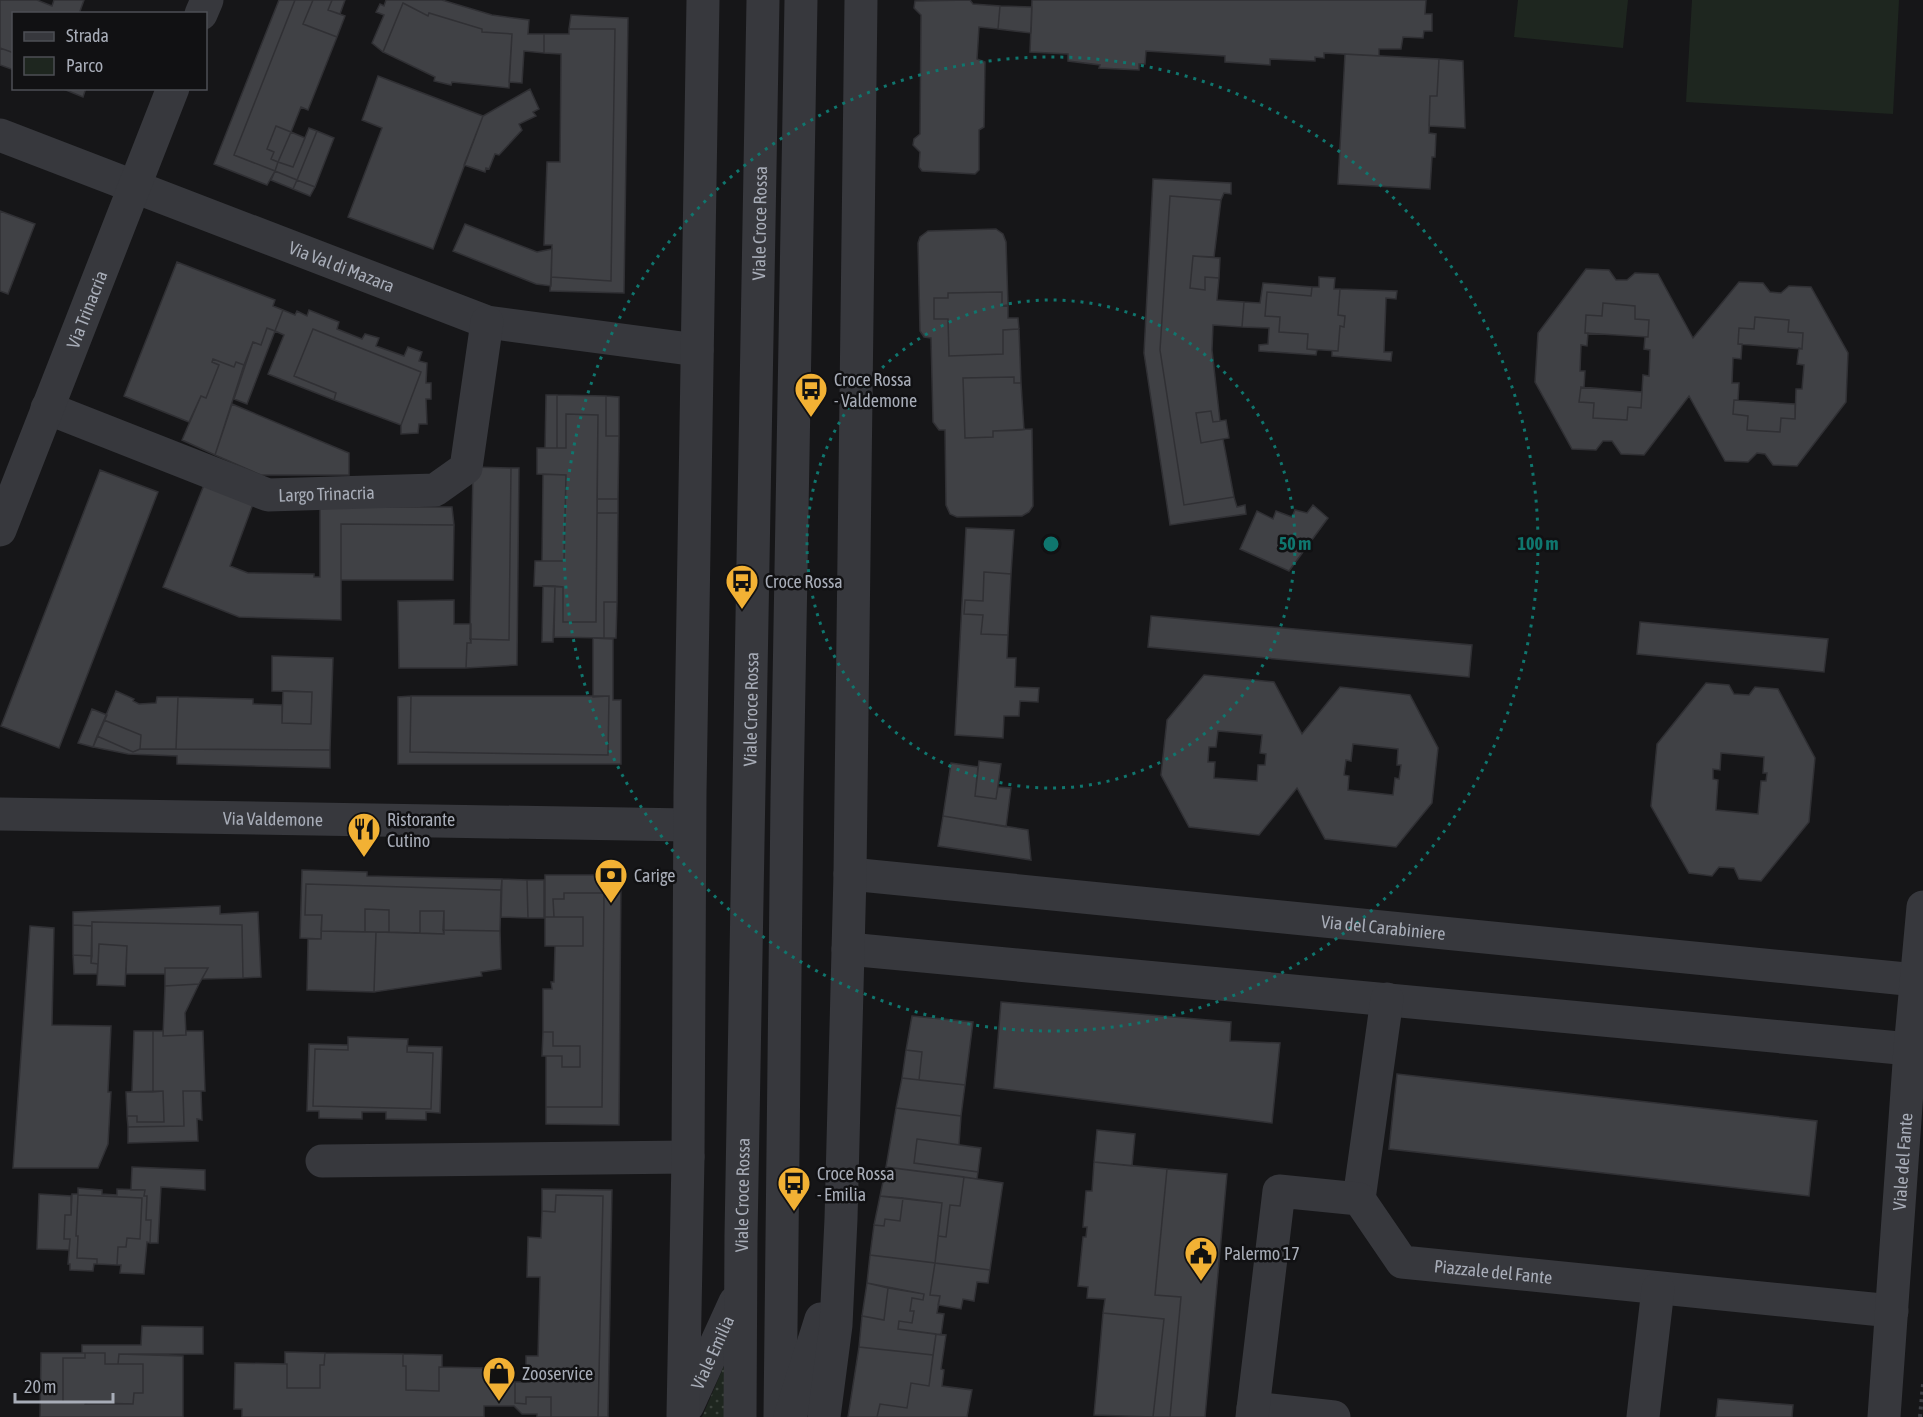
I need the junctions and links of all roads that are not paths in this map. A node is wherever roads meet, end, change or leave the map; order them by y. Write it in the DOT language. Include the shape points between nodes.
graph roads {
  1 [pos="704,0"];
  2 [pos="763,0"];
  3 [pos="801,0"];
  4 [pos="861,0"];
  5 [pos="172,90"];
  6 [pos="0,135"];
  7 [pos="135,188"];
  8 [pos="487,322"];
  9 [pos="697,350"];
  10 [pos="47,408"];
  11 [pos="0,530"];
  12 [pos="0,814"];
  13 [pos="689,825"];
  14 [pos="850,874"];
  15 [pos="1923,907"];
  16 [pos="848,949"];
  17 [pos="1916,980"];
  18 [pos="1386,999"];
  19 [pos="1910,1049"];
  20 [pos="688,1157"];
  21 [pos="322,1161"];
  22 [pos="1359,1199"];
  23 [pos="838,1259"];
  24 [pos="741,1286"];
  25 [pos="1658,1289"];
  26 [pos="1892,1311"];
  27 [pos="1252,1413"];
  28 [pos="683,1416"];
  29 [pos="740,1417"];
  30 [pos="780,1417"];
  31 [pos="790,1417"];
  32 [pos="824,1417"];
  33 [pos="1334,1417"];
  34 [pos="1644,1417"];
  35 [pos="1884,1417"];
  1 -- 9 [label="street"];
  2 -- 24 [label="street, Viale Croce Rossa"];
  3 -- 30 [label="street"];
  4 -- 14 [label="street"];
  5 -- 7 [label="street, Via Trinacria"];
  6 -- 7 [label="street, Via Val di Mazara"];
  7 -- 8 [label="street, Via Val di Mazara"];
  7 -- 10 [label="street, Via Trinacria"];
  8 -- 9 [label="street, Via Val di Mazara"];
  8 -- 10 [label="street, Largo Trinacria" via="466,468 435,490 268,495"];
  9 -- 13 [label="street"];
  10 -- 11 [label="street, Via Trinacria"];
  12 -- 13 [label="street, Via Valdemone"];
  13 -- 20 [label="street"];
  14 -- 16 [label="street"];
  14 -- 17 [label="street, Via del Carabiniere"];
  15 -- 17 [label="street, Viale del Fante"];
  16 -- 18 [label="street"];
  16 -- 23 [label="street"];
  17 -- 19 [label="street, Viale del Fante"];
  18 -- 19 [label="street"];
  18 -- 22 [label="street"];
  19 -- 26 [label="street, Viale del Fante"];
  20 -- 21 [label="street"];
  20 -- 28 [label="street"];
  22 -- 25 [label="street, Piazzale del Fante" via="1402,1262"];
  22 -- 27 [label="street" via="1279,1191"];
  23 -- 31 [label="street"];
  23 -- 32 [label="street" via="836,1325"];
  24 -- 28 [label="street, Viale Emilia"];
  24 -- 29 [label="street, Viale Croce Rossa"];
  25 -- 26 [label="street, Piazzale del Fante"];
  25 -- 34 [label="street"];
  26 -- 35 [label="street, Viale del Fante"];
  27 -- 33 [label="street"];
}
